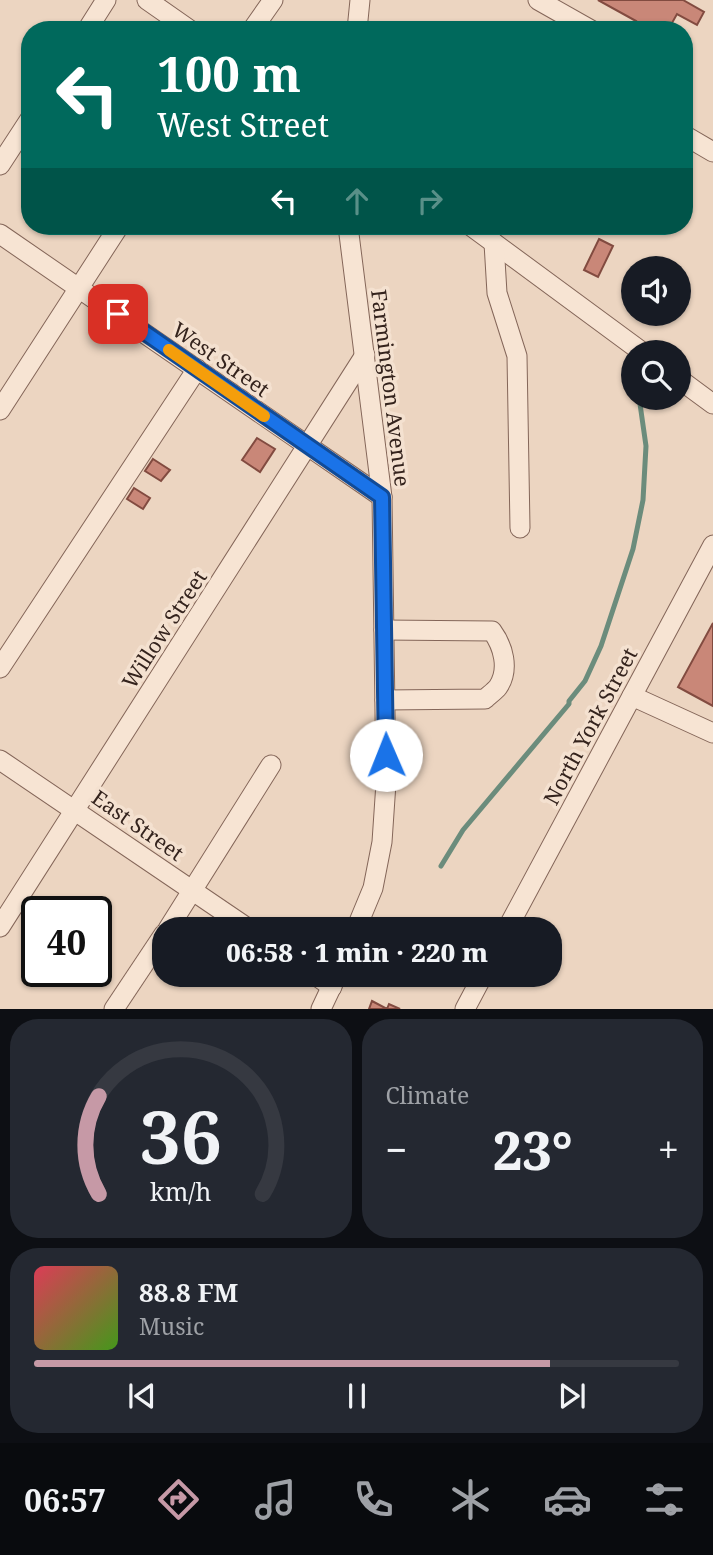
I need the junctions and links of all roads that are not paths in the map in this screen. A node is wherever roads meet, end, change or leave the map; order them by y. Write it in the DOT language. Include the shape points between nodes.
graph roads {
  1 [pos="106,0"];
  2 [pos="147,0"];
  3 [pos="273,0"];
  4 [pos="360,0"];
  5 [pos="538,0"];
  6 [pos="93,21"];
  7 [pos="177,21"];
  8 [pos="258,21"];
  9 [pos="358,21"];
  10 [pos="575,21"];
  11 [pos="21,133"];
  12 [pos="693,140"];
  13 [pos="713,152"];
  14 [pos="0,165"];
  15 [pos="0,234"];
  16 [pos="113,235"];
  17 [pos="349,235"];
  18 [pos="483,235"];
  19 [pos="494,243"];
  20 [pos="78,286"];
  21 [pos="626,340"];
  22 [pos="366,355"];
  23 [pos="197,369"];
  24 [pos="691,388"];
  25 [pos="713,404"];
  26 [pos="0,411"];
  27 [pos="309,447"];
  28 [pos="382,497"];
  29 [pos="520,528"];
  30 [pos="713,545"];
  31 [pos="384,630"];
  32 [pos="0,668"];
  33 [pos="632,696"];
  34 [pos="385,700"];
  35 [pos="713,733"];
  36 [pos="0,760"];
  37 [pos="271,765"];
  38 [pos="75,809"];
  39 [pos="193,891"];
  40 [pos="176,917"];
  41 [pos="231,917"];
  42 [pos="361,917"];
  43 [pos="513,917"];
  44 [pos="0,927"];
  45 [pos="152,952"];
  46 [pos="332,987"];
  47 [pos="477,987"];
  48 [pos="114,1009"];
  49 [pos="321,1009"];
  50 [pos="465,1009"];
  1 -- 6 [label="street"];
  2 -- 7 [label="street"];
  3 -- 8 [label="street"];
  4 -- 9 [label="street"];
  5 -- 10 [label="street"];
  11 -- 14 [label="street"];
  12 -- 13 [label="street"];
  15 -- 20 [label="street, West Street"];
  16 -- 20 [label="street"];
  17 -- 22 [label="street, Farmington Avenue"];
  18 -- 19 [label="street"];
  19 -- 21 [label="street"];
  19 -- 29 [label="street" via="497,293 517,356"];
  20 -- 23 [label="street, West Street"];
  20 -- 26 [label="street"];
  22 -- 27 [label="street, Willow Street"];
  22 -- 28 [label="street, Farmington Avenue"];
  23 -- 27 [label="street, West Street"];
  23 -- 32 [label="street"];
  24 -- 25 [label="street"];
  27 -- 28 [label="street, West Street"];
  27 -- 38 [label="street, Willow Street"];
  28 -- 31 [label="street, Farmington Avenue"];
  30 -- 33 [label="street, North York Street"];
  31 -- 34 [label="street, Farmington Avenue"];
  31 -- 34 [label="street" via="492,631 502,644 504,668 498,687 485,699"];
  33 -- 35 [label="street"];
  33 -- 43 [label="street, North York Street"];
  34 -- 42 [label="street, Farmington Avenue" via="382,842 373,888"];
  36 -- 38 [label="street, East Street"];
  37 -- 39 [label="street"];
  38 -- 39 [label="street, East Street"];
  38 -- 44 [label="street, Willow Street"];
  39 -- 40 [label="street"];
  39 -- 41 [label="street, East Street"];
  45 -- 48 [label="street"];
  46 -- 49 [label="street"];
  47 -- 50 [label="street"];
}
